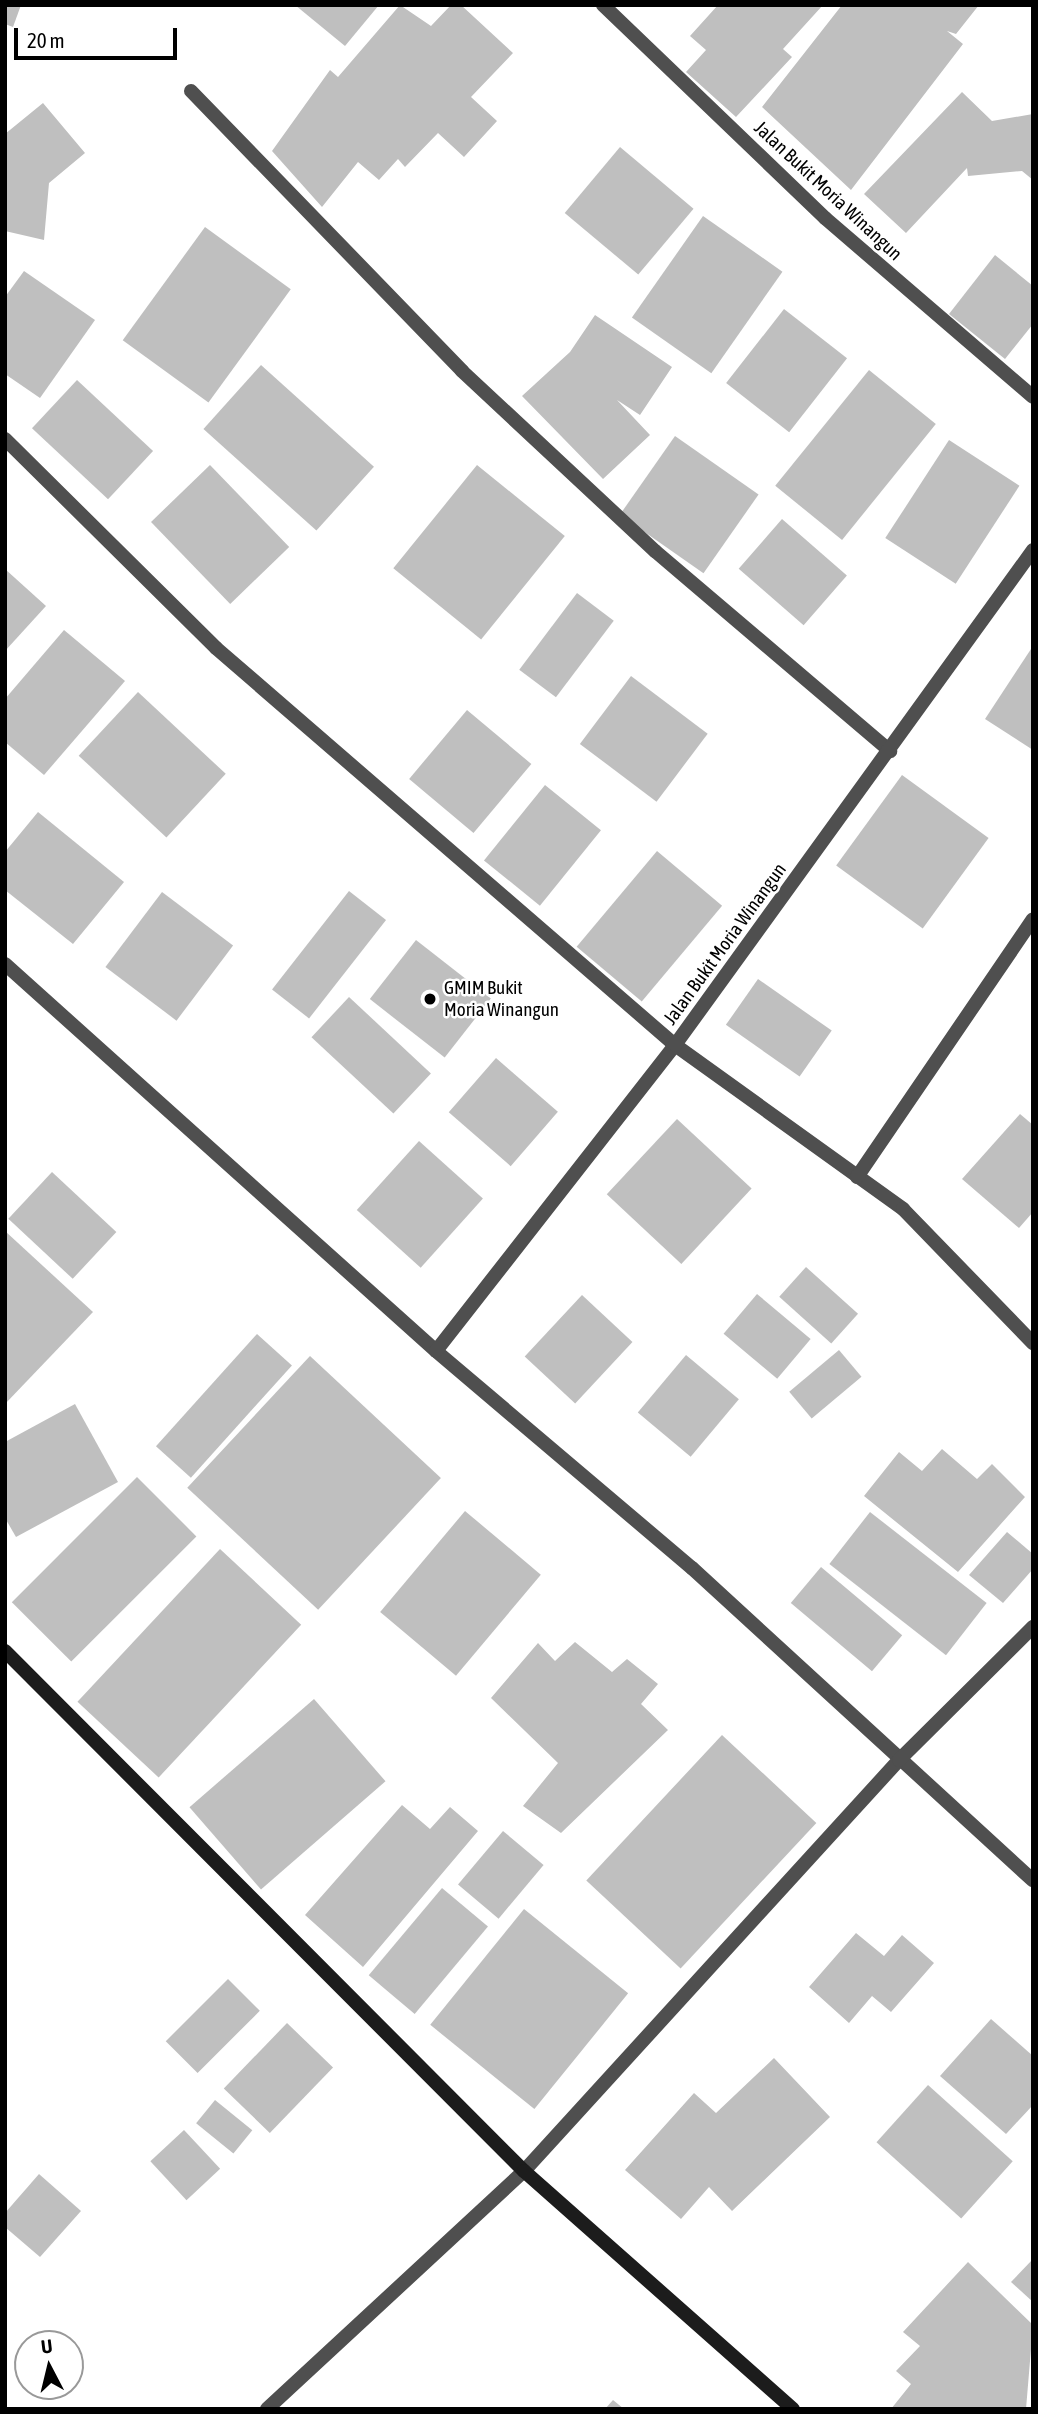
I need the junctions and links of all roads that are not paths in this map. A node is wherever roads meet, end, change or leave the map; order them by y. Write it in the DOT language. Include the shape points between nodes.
graph roads {
  1 [pos="603,5"];
  2 [pos="191,91"];
  3 [pos="1033,397"];
  4 [pos="5,439"];
  5 [pos="1033,550"];
  6 [pos="890,751"];
  7 [pos="1033,919"];
  8 [pos="5,964"];
  9 [pos="675,1045"];
  10 [pos="857,1177"];
  11 [pos="1033,1343"];
  12 [pos="436,1351"];
  13 [pos="1033,1628"];
  14 [pos="5,1651"];
  15 [pos="899,1760"];
  16 [pos="1033,1880"];
  17 [pos="524,2171"];
  18 [pos="267,2409"];
  19 [pos="793,2409"];
  1 -- 3 [label="street, Jalan Bukit Moria Winangun" via="825,218"];
  2 -- 6 [label="street" via="462,371 654,551"];
  4 -- 9 [label="street" via="216,648"];
  5 -- 6 [label="street, Jalan Bukit Moria Winangun"];
  6 -- 9 [label="street, Jalan Bukit Moria Winangun"];
  7 -- 10 [label="street"];
  8 -- 12 [label="street"];
  9 -- 10 [label="street"];
  9 -- 12 [label="street, Jalan Bukit Moria Winangun"];
  10 -- 11 [label="street" via="944,1245"];
  12 -- 15 [label="street" via="692,1568"];
  13 -- 15 [label="street"];
  14 -- 17 [label="main road"];
  15 -- 16 [label="street"];
  15 -- 17 [label="street"];
  17 -- 18 [label="street"];
  17 -- 19 [label="main road"];
}
